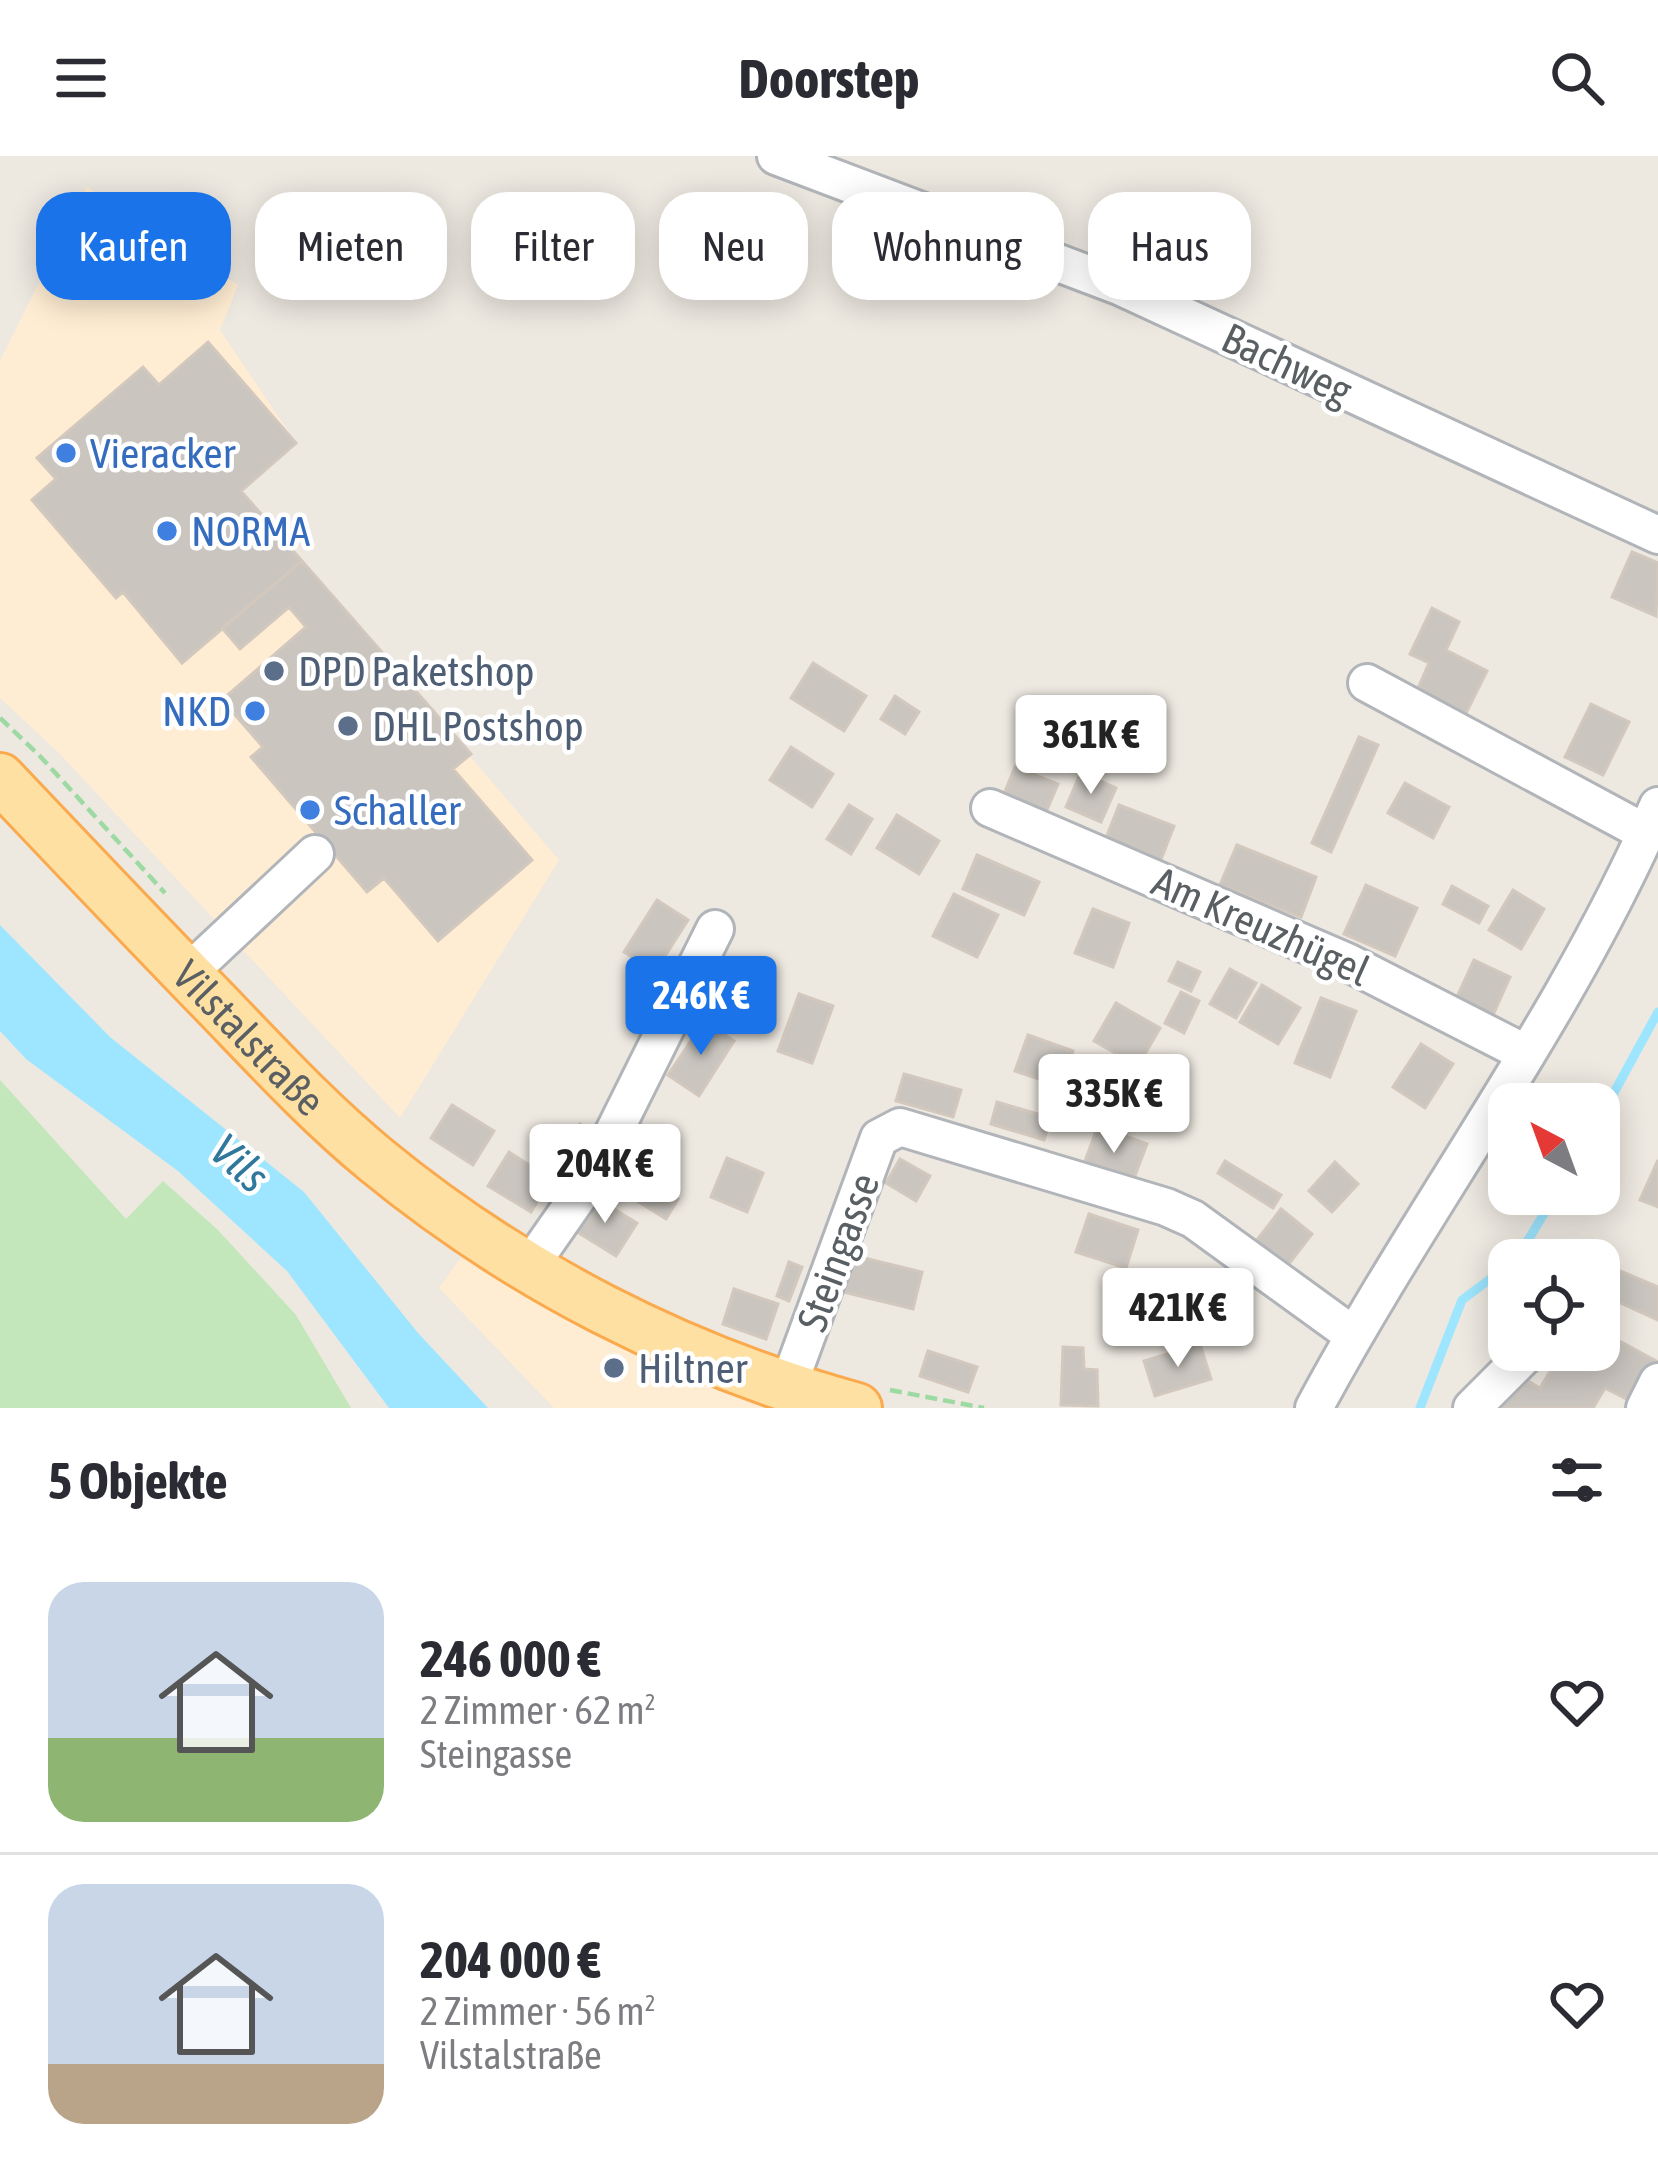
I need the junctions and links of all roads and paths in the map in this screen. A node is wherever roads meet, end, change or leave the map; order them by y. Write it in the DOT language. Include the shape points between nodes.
graph roads {
  1 [pos="776,156"];
  2 [pos="1658,535"];
  3 [pos="1367,683"];
  4 [pos="0,718"];
  5 [pos="0,778"];
  6 [pos="990,808"];
  7 [pos="1652,820"];
  8 [pos="315,854"];
  9 [pos="166,893"];
  10 [pos="716,929"];
  11 [pos="187,974"];
  12 [pos="1527,1054"];
  13 [pos="529,1267"];
  14 [pos="1353,1335"];
  15 [pos="1509,1371"];
  16 [pos="1658,1382"];
  17 [pos="787,1389"];
  18 [pos="857,1408"];
  19 [pos="1314,1408"];
  20 [pos="1472,1408"];
  21 [pos="1645,1408"];
  1 -- 2 [label="street, Bachweg" via="1119,286"];
  3 -- 7 [label="street"];
  4 -- 9 [label="path"];
  5 -- 11 [label="main road, Vilstalstraße"];
  6 -- 12 [label="street, Am Kreuzhügel" via="1347,962"];
  7 -- 12 [label="street"];
  8 -- 11 [label="street"];
  10 -- 13 [label="street" via="591,1178"];
  11 -- 13 [label="main road, Vilstalstraße" via="376,1160"];
  12 -- 14 [label="street"];
  13 -- 17 [label="main road, Vilstalstraße" via="670,1345"];
  14 -- 17 [label="street, Steingasse" via="1193,1219 900,1127 880,1138"];
  14 -- 19 [label="street"];
  15 -- 20 [label="street"];
  16 -- 21 [label="street"];
  17 -- 18 [label="main road, Vilstalstraße"];
}
